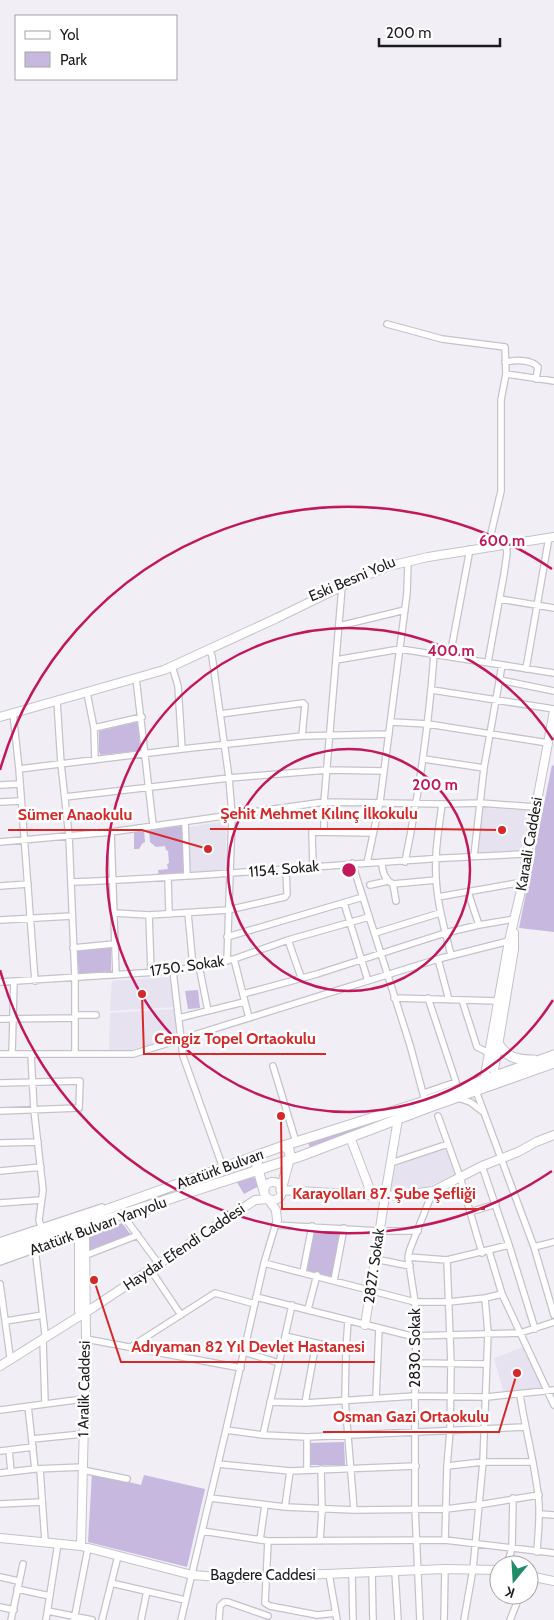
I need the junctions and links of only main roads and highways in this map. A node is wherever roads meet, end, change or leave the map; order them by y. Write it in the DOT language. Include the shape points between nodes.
graph roads {
  1 [pos="552,536"];
  2 [pos="245,631"];
  3 [pos="554,710"];
  4 [pos="0,717"];
  5 [pos="514,919"];
  6 [pos="498,1043"];
  7 [pos="554,1051"];
  8 [pos="554,1055"];
  9 [pos="540,1060"];
  10 [pos="554,1063"];
  11 [pos="497,1076"];
  12 [pos="484,1080"];
  13 [pos="398,1119"];
  14 [pos="554,1136"];
  15 [pos="350,1137"];
  16 [pos="283,1146"];
  17 [pos="258,1156"];
  18 [pos="289,1160"];
  19 [pos="258,1170"];
  20 [pos="281,1192"];
  21 [pos="266,1195"];
  22 [pos="372,1195"];
  23 [pos="385,1196"];
  24 [pos="0,1248"];
  25 [pos="0,1256"];
  26 [pos="157,1262"];
  27 [pos="83,1310"];
  28 [pos="365,1325"];
  29 [pos="44,1337"];
  30 [pos="0,1362"];
  31 [pos="0,1366"];
  32 [pos="0,1538"];
  33 [pos="85,1547"];
  34 [pos="489,1570"];
  35 [pos="539,1578"];
  36 [pos="554,1581"];
  1 -- 2 [label="main road, Eski Besni Yolu" via="408,561 375,572"];
  1 -- 2 [label="main road, Eski Besni Yolu" via="422,553 378,566"];
  2 -- 4 [label="main road, Eski Besni Yolu" via="172,666"];
  3 -- 5 [label="main road, Karaali Caddesi"];
  5 -- 6 [label="main road, Karaali Caddesi" via="514,949"];
  5 -- 12 [label="main road, Karaali Caddesi"];
  6 -- 9 [label="highway" via="502,1052 509,1056"];
  6 -- 11 [label="main road, Karaali Caddesi" via="494,1070"];
  7 -- 9 [label="highway"];
  8 -- 9 [label="highway, Atatürk Bulvarı"];
  9 -- 11 [label="highway, Atatürk Bulvarı"];
  10 -- 13 [label="highway, Atatürk Bulvarı"];
  11 -- 12 [label="highway, Atatürk Bulvarı"];
  12 -- 16 [label="highway, Atatürk Bulvarı" via="424,1097"];
  13 -- 15 [label="highway, Atatürk Bulvarı"];
  13 -- 23 [label="main road, 2827. Sokak"];
  14 -- 23 [label="main road" via="433,1191"];
  15 -- 18 [label="highway, Atatürk Bulvarı"];
  15 -- 22 [label="main road"];
  16 -- 17 [label="highway, Atatürk Bulvarı"];
  16 -- 18 [label="highway" via="289,1150"];
  17 -- 19 [label="highway"];
  17 -- 24 [label="highway, Atatürk Bulvarı" via="117,1208 41,1230"];
  18 -- 19 [label="highway, Atatürk Bulvarı"];
  18 -- 20 [label="highway"];
  19 -- 21 [label="highway"];
  19 -- 25 [label="highway, Atatürk Bulvarı"];
  20 -- 21 [label="main road" via="278,1199"];
  20 -- 21 [label="main road" via="278,1185 272,1183 266,1185"];
  20 -- 21 [label="main road" via="276,1222 276,1210"];
  20 -- 22 [label="main road"];
  21 -- 26 [label="main road, Haydar Efendi Caddesi"];
  22 -- 23 [label="main road"];
  23 -- 28 [label="main road, 2827. Sokak"];
  26 -- 27 [label="main road, Haydar Efendi Caddesi"];
  26 -- 27 [label="main road, Haydar Efendi Caddesi"];
  27 -- 27 [label="main road, 1 Aralik Caddesi" via="84,1239 82,1232 79,1240"];
  27 -- 29 [label="main road, Haydar Efendi Caddesi"];
  27 -- 33 [label="main road, 1 Aralik Caddesi" via="86,1338 83,1399"];
  29 -- 30 [label="main road, Haydar Efendi Caddesi"];
  29 -- 31 [label="main road, Haydar Efendi Caddesi"];
  32 -- 33 [label="main road, Bagdere Caddesi"];
  33 -- 34 [label="main road, Bagdere Caddesi" via="192,1575 233,1578"];
  35 -- 36 [label="main road"];
}
